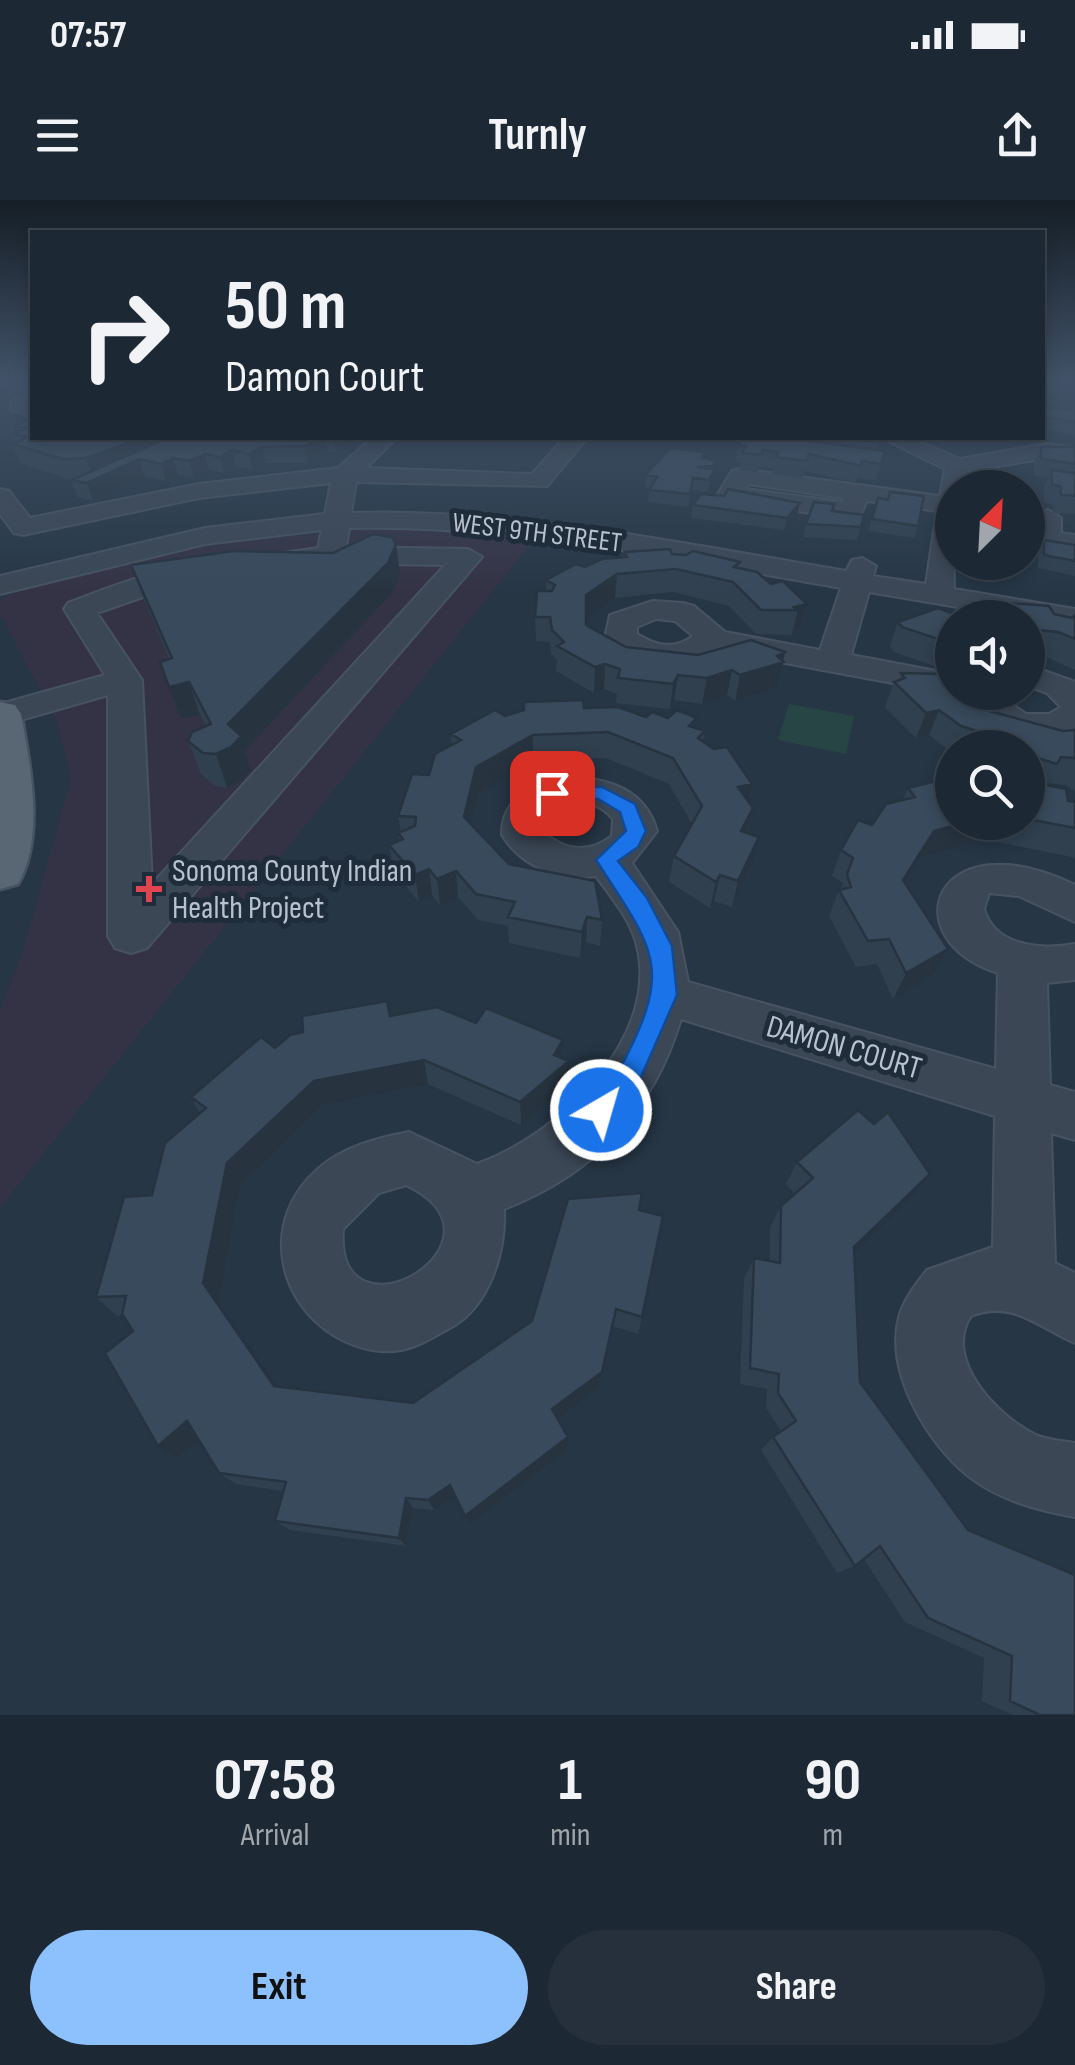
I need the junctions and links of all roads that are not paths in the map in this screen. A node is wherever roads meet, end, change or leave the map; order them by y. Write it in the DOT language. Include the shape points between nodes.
graph roads {
  1 [pos="371,451"];
  2 [pos="565,451"];
  3 [pos="914,451"];
  4 [pos="1046,451"];
  5 [pos="1075,454"];
  6 [pos="945,470"];
  7 [pos="980,470"];
  8 [pos="344,474"];
  9 [pos="858,492"];
  10 [pos="0,496"];
  11 [pos="935,503"];
  12 [pos="1050,519"];
  13 [pos="334,527"];
  14 [pos="1075,544"];
  15 [pos="0,566"];
  16 [pos="860,574"];
  17 [pos="941,580"];
  18 [pos="0,585"];
  19 [pos="940,586"];
  20 [pos="1075,600"];
  21 [pos="1075,618"];
  22 [pos="708,639"];
  23 [pos="833,662"];
  24 [pos="125,680"];
  25 [pos="935,681"];
  26 [pos="1045,681"];
  27 [pos="1075,702"];
  28 [pos="992,710"];
  29 [pos="0,714"];
  30 [pos="1075,714"];
  31 [pos="606,860"];
  32 [pos="0,872"];
  33 [pos="1075,906"];
  34 [pos="1048,962"];
  35 [pos="665,995"];
  36 [pos="1023,1100"];
  37 [pos="1075,1116"];
  38 [pos="468,1195"];
  39 [pos="1050,1296"];
  40 [pos="1075,1480"];
  1 -- 8 [label="street"];
  2 -- 8 [label="street" via="538,481"];
  3 -- 6 [label="street"];
  4 -- 5 [label="street"];
  4 -- 7 [label="street"];
  8 -- 10 [label="street" via="199,491 24,528"];
  8 -- 13 [label="street"];
  9 -- 11 [label="street"];
  12 -- 14 [label="street" via="1048,540"];
  13 -- 15 [label="street, WEST 9TH STREET" via="180,526"];
  13 -- 16 [label="street, WEST 9TH STREET" via="404,519"];
  13 -- 18 [label="street, WEST 9TH STREET" via="205,536"];
  13 -- 24 [label="street" via="234,568 172,577 78,609"];
  13 -- 24 [label="street" via="468,557 131,936"];
  16 -- 19 [label="street, WEST 9TH STREET"];
  16 -- 23 [label="street"];
  17 -- 19 [label="street"];
  19 -- 20 [label="street, WEST 9TH STREET"];
  19 -- 21 [label="street, WEST 9TH STREET"];
  22 -- 23 [label="street"];
  23 -- 25 [label="street"];
  24 -- 29 [label="street"];
  26 -- 27 [label="street"];
  28 -- 30 [label="street" via="1050,726"];
  29 -- 32 [label="main road" via="12,789"];
  31 -- 35 [label="street" via="661,946"];
  33 -- 34 [label="street" via="1048,887 1004,877 971,886 963,896 967,925 999,953"];
  34 -- 36 [label="street"];
  35 -- 36 [label="street, DAMON COURT"];
  35 -- 38 [label="street" via="625,1085 552,1159"];
  36 -- 37 [label="street, DAMON COURT"];
  36 -- 39 [label="street"];
  39 -- 40 [label="street" via="996,1277 950,1292 936,1311 932,1366 967,1430 1000,1458 1036,1476"];
}
